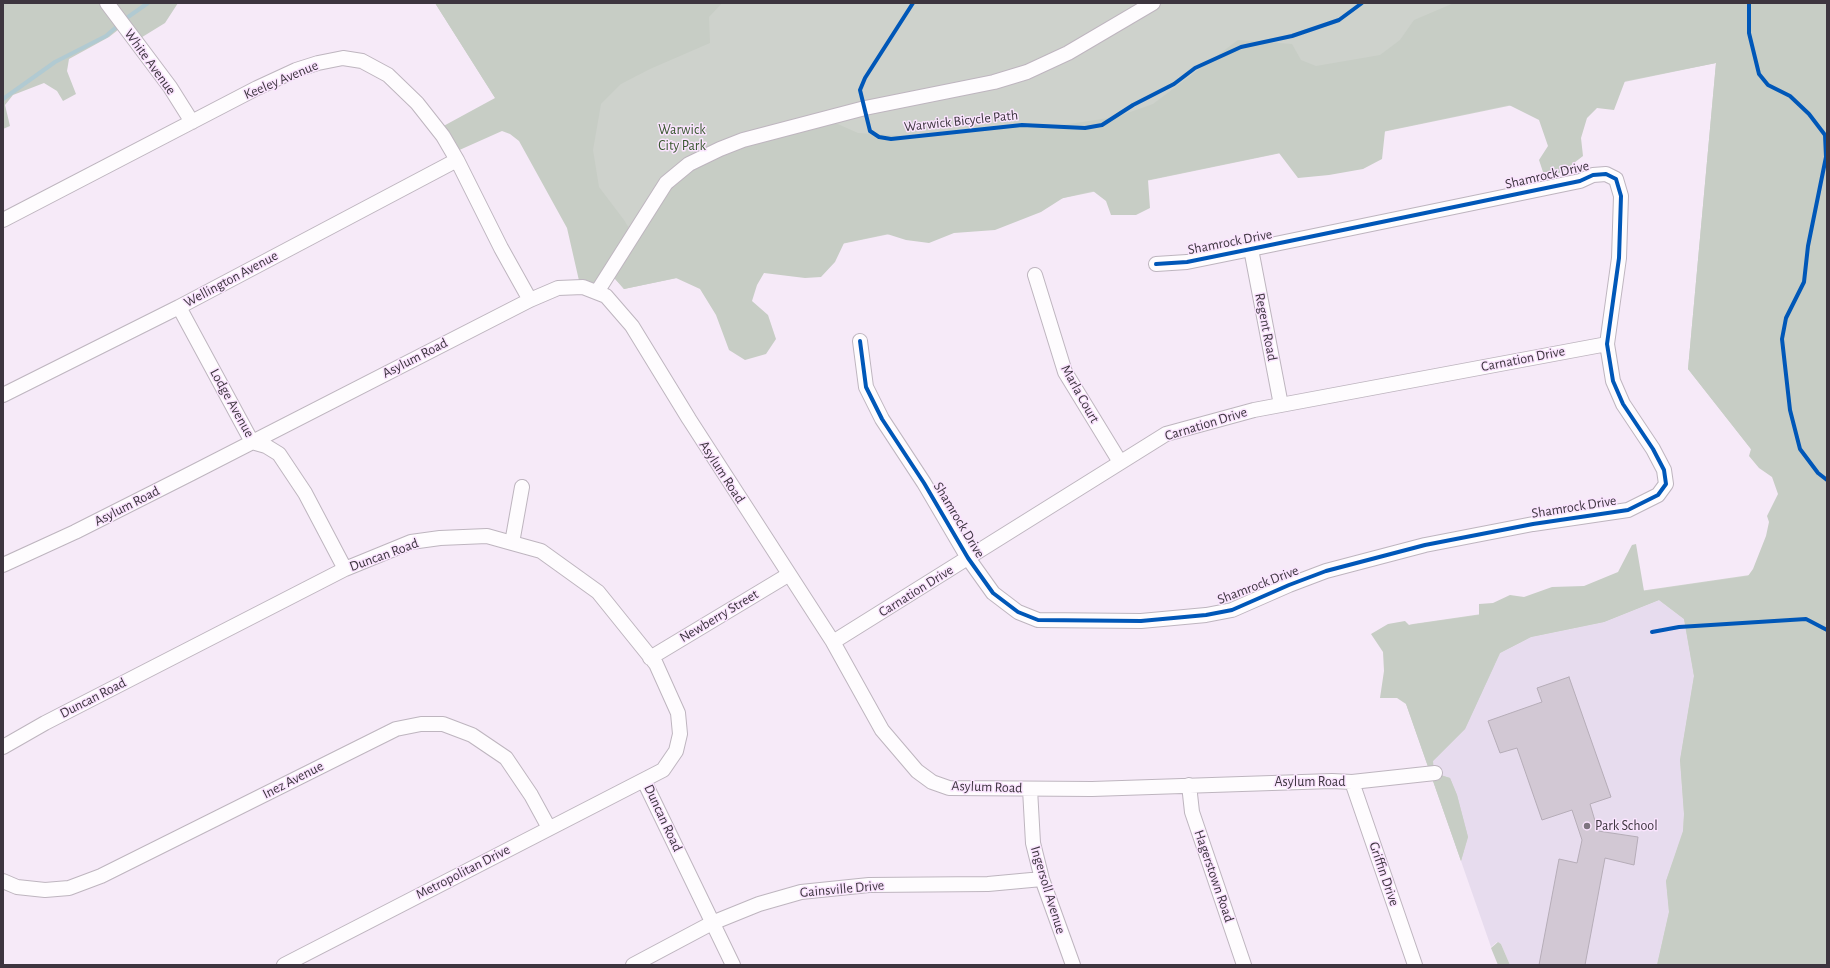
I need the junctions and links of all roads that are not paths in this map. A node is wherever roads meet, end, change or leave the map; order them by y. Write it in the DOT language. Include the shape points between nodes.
graph roads {
  1 [pos="107,3"];
  2 [pos="1153,3"];
  3 [pos="192,122"];
  4 [pos="457,160"];
  5 [pos="3,220"];
  6 [pos="1251,249"];
  7 [pos="1156,264"];
  8 [pos="1035,275"];
  9 [pos="597,292"];
  10 [pos="530,300"];
  11 [pos="179,307"];
  12 [pos="860,341"];
  13 [pos="1607,344"];
  14 [pos="3,395"];
  15 [pos="1282,405"];
  16 [pos="252,442"];
  17 [pos="1120,462"];
  18 [pos="522,487"];
  19 [pos="512,543"];
  20 [pos="968,558"];
  21 [pos="3,565"];
  22 [pos="345,569"];
  23 [pos="788,575"];
  24 [pos="833,642"];
  25 [pos="650,658"];
  26 [pos="3,747"];
  27 [pos="1435,773"];
  28 [pos="644,780"];
  29 [pos="1352,782"];
  30 [pos="1189,785"];
  31 [pos="1030,789"];
  32 [pos="549,828"];
  33 [pos="1042,879"];
  34 [pos="3,881"];
  35 [pos="712,924"];
  36 [pos="284,965"];
  37 [pos="633,965"];
  38 [pos="733,965"];
  39 [pos="1073,965"];
  40 [pos="1244,965"];
  41 [pos="1415,965"];
  1 -- 3 [label="street, White Avenue" via="170,87"];
  2 -- 9 [label="street" via="1068,53 1027,72 994,82 865,108 743,140 689,164 666,184"];
  3 -- 4 [label="street, Keeley Avenue" via="296,70 343,58 362,61 388,75 417,103 443,136"];
  3 -- 5 [label="street, Keeley Avenue"];
  4 -- 10 [label="street, Keeley Avenue"];
  4 -- 11 [label="street, Wellington Avenue"];
  6 -- 7 [label="street, Shamrock Drive" via="1187,262"];
  6 -- 13 [label="street, Shamrock Drive" via="1606,174 1616,179 1621,196 1619,258"];
  6 -- 15 [label="street, Regent Road"];
  8 -- 17 [label="street, Marla Court" via="1065,372"];
  9 -- 10 [label="street, Asylum Road" via="582,287 558,288"];
  9 -- 23 [label="street, Asylum Road" via="606,296 632,326"];
  10 -- 16 [label="street, Asylum Road"];
  11 -- 14 [label="street, Wellington Avenue"];
  11 -- 16 [label="street, Lodge Avenue"];
  12 -- 20 [label="street, Shamrock Drive" via="866,387 882,419 924,483"];
  13 -- 15 [label="street, Carnation Drive"];
  13 -- 20 [label="street, Shamrock Drive" via="1613,381 1623,404 1661,465 1666,484 1658,496 1628,510 1533,524 1425,545 1326,571 1232,610 1141,621 1038,620 1018,612 993,593"];
  15 -- 17 [label="street, Carnation Drive" via="1166,434"];
  16 -- 21 [label="street, Asylum Road" via="75,532"];
  16 -- 22 [label="street, Lodge Avenue" via="266,446 279,454 306,493"];
  17 -- 20 [label="street, Carnation Drive"];
  18 -- 19 [label="street"];
  19 -- 22 [label="street, Duncan Road" via="487,536 411,542"];
  19 -- 25 [label="street, Duncan Road" via="541,551 598,592"];
  20 -- 24 [label="street, Carnation Drive"];
  22 -- 26 [label="street, Duncan Road" via="45,722"];
  23 -- 24 [label="street, Asylum Road"];
  23 -- 25 [label="street, Newberry Street"];
  24 -- 31 [label="street, Asylum Road" via="882,730 917,771 932,782 950,788"];
  25 -- 28 [label="street, Duncan Road" via="656,664 678,713 680,734 676,751 663,770"];
  27 -- 29 [label="street, Asylum Road"];
  28 -- 32 [label="street, Metropolitan Drive"];
  28 -- 35 [label="street, Duncan Road"];
  29 -- 30 [label="street, Asylum Road" via="1332,780"];
  29 -- 41 [label="street, Griffin Drive"];
  30 -- 31 [label="street, Asylum Road"];
  30 -- 40 [label="street, Hagerstown Road" via="1192,812"];
  31 -- 33 [label="street, Ingersoll Avenue" via="1033,843"];
  32 -- 34 [label="street, Inez Avenue" via="506,758 472,735 443,724 421,724 396,729 101,876 69,888 45,890 17,887"];
  32 -- 36 [label="street, Metropolitan Drive"];
  33 -- 35 [label="street, Gainsville Drive" via="988,884 869,885 813,890 774,898"];
  33 -- 39 [label="street, Ingersoll Avenue"];
  35 -- 37 [label="street, Gainsville Drive"];
  35 -- 38 [label="street, Duncan Road"];
}
